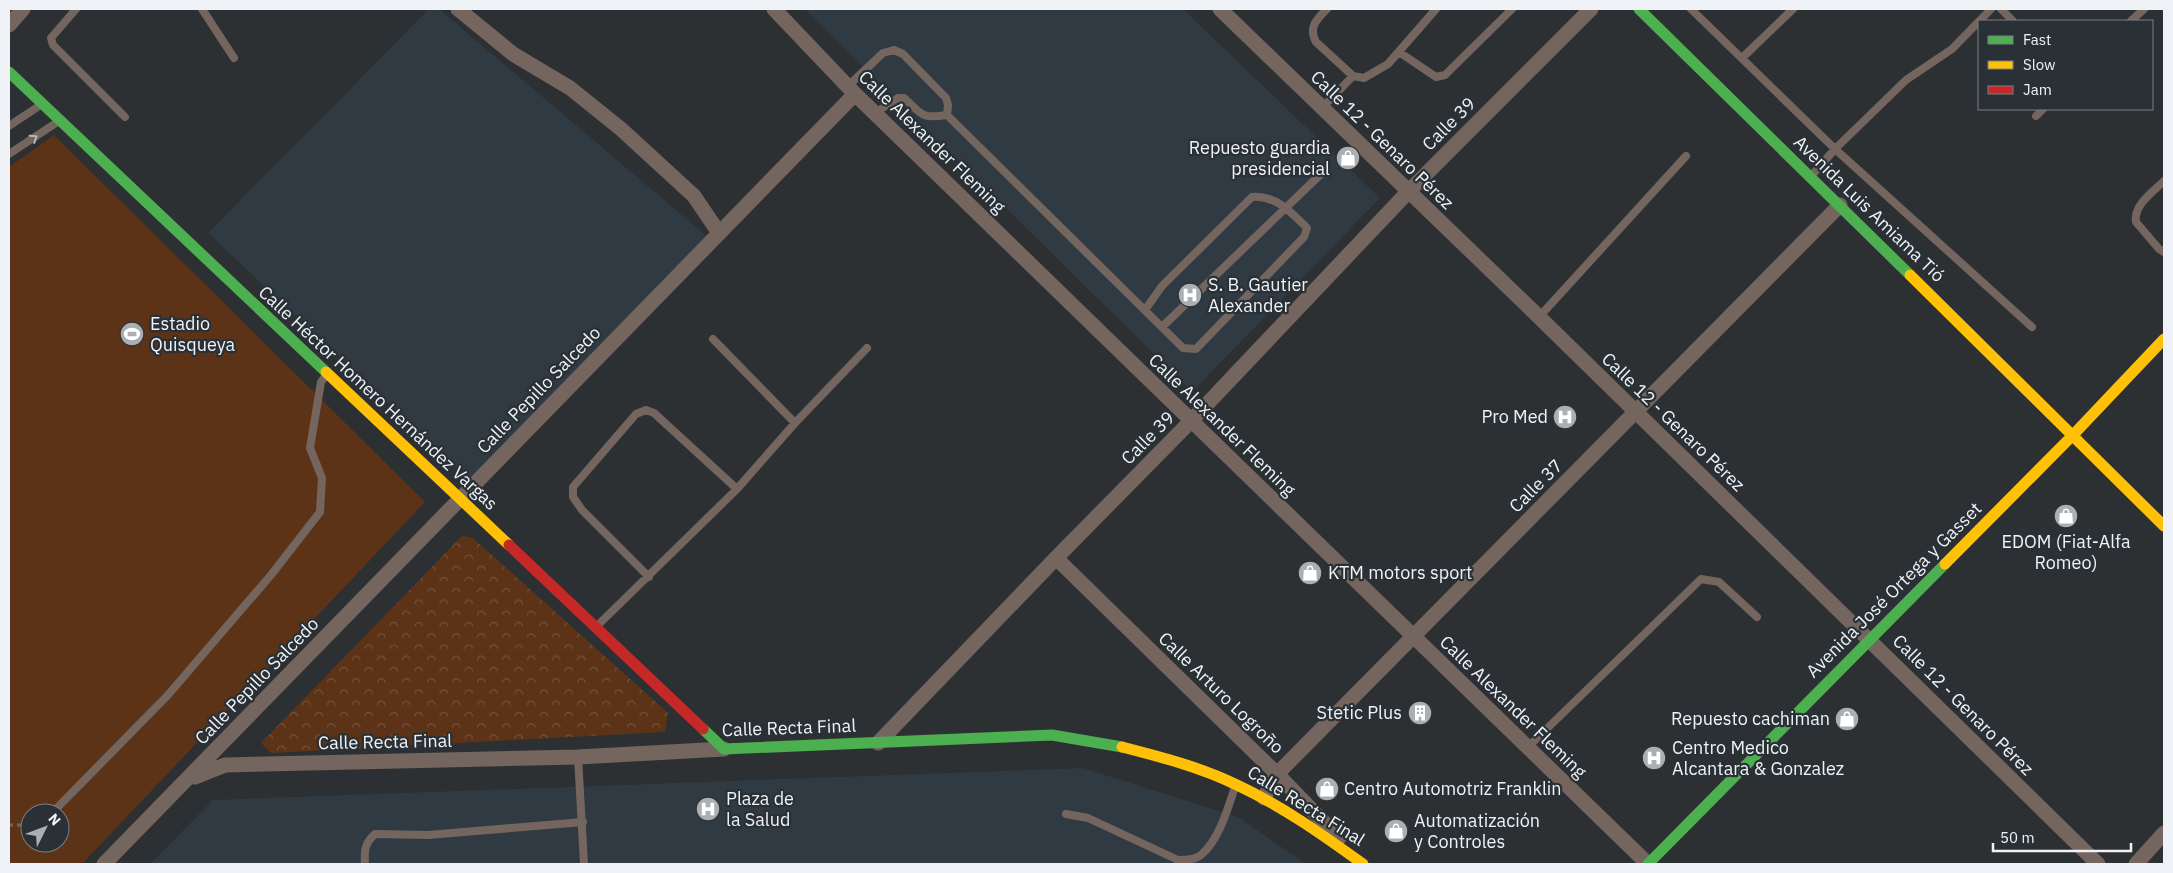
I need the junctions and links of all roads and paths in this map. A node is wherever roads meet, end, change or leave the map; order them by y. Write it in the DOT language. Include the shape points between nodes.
graph roads {
  1 [pos="23,9"];
  2 [pos="76,9"];
  3 [pos="202,9"];
  4 [pos="458,9"];
  5 [pos="774,9"];
  6 [pos="1220,9"];
  7 [pos="1327,9"];
  8 [pos="1436,9"];
  9 [pos="1512,9"];
  10 [pos="1591,9"];
  11 [pos="1639,9"];
  12 [pos="1691,9"];
  13 [pos="1793,9"];
  14 [pos="1991,9"];
  15 [pos="2000,9"];
  16 [pos="2144,9"];
  17 [pos="1980,20"];
  18 [pos="2012,20"];
  19 [pos="2132,20"];
  20 [pos="1978,22"];
  21 [pos="9,25"];
  22 [pos="1399,52"];
  23 [pos="234,58"];
  24 [pos="1742,58"];
  25 [pos="9,72"];
  26 [pos="1353,76"];
  27 [pos="852,90"];
  28 [pos="42,104"];
  29 [pos="1322,108"];
  30 [pos="2042,110"];
  31 [pos="875,113"];
  32 [pos="947,114"];
  33 [pos="2036,116"];
  34 [pos="124,117"];
  35 [pos="60,121"];
  36 [pos="9,126"];
  37 [pos="1835,149"];
  38 [pos="9,154"];
  39 [pos="1686,156"];
  40 [pos="1323,172"];
  41 [pos="1811,177"];
  42 [pos="2164,180"];
  43 [pos="1408,192"];
  44 [pos="1840,205"];
  45 [pos="1286,207"];
  46 [pos="719,233"];
  47 [pos="2164,252"];
  48 [pos="1144,310"];
  49 [pos="1540,317"];
  50 [pos="1162,327"];
  51 [pos="2032,327"];
  52 [pos="2164,339"];
  53 [pos="713,340"];
  54 [pos="867,348"];
  55 [pos="327,374"];
  56 [pos="1635,413"];
  57 [pos="1191,421"];
  58 [pos="795,424"];
  59 [pos="2073,435"];
  60 [pos="737,489"];
  61 [pos="460,499"];
  62 [pos="2164,526"];
  63 [pos="1056,558"];
  64 [pos="649,576"];
  65 [pos="1757,617"];
  66 [pos="596,628"];
  67 [pos="1413,636"];
  68 [pos="1869,639"];
  69 [pos="878,743"];
  70 [pos="1528,748"];
  71 [pos="724,750"];
  72 [pos="578,757"];
  73 [pos="1277,774"];
  74 [pos="189,779"];
  75 [pos="1236,784"];
  76 [pos="1264,798"];
  77 [pos="62,803"];
  78 [pos="1066,814"];
  79 [pos="582,822"];
  80 [pos="2164,833"];
  81 [pos="1360,861"];
  82 [pos="104,864"];
  83 [pos="365,864"];
  84 [pos="584,864"];
  85 [pos="1648,864"];
  86 [pos="2098,864"];
  87 [pos="2136,864"];
  1 -- 21 [label="street"];
  2 -- 34 [label="lane" via="56,30 51,38 53,45"];
  3 -- 23 [label="lane"];
  4 -- 46 [label="street" via="513,54 570,88 621,129 694,196"];
  5 -- 27 [label="street, Calle Alexander Fleming"];
  6 -- 29 [label="street, Calle 12 - Genaro Pérez"];
  7 -- 26 [label="lane" via="1314,22 1312,34 1316,42"];
  8 -- 22 [label="lane"];
  9 -- 22 [label="lane" via="1441,78"];
  10 -- 43 [label="street, Calle 39"];
  11 -- 41 [label="street, Avenida Luis Amiama Tió"];
  12 -- 24 [label="lane"];
  13 -- 24 [label="lane"];
  14 -- 17 [label="lane"];
  15 -- 18 [label="lane"];
  16 -- 19 [label="lane"];
  20 -- 37 [label="lane" via="1952,49 1906,80"];
  22 -- 26 [label="lane" via="1374,74 1364,78"];
  24 -- 37 [label="lane"];
  25 -- 28 [label="street, Calle Héctor Homero Hernández Vargas"];
  26 -- 29 [label="lane"];
  27 -- 31 [label="street, Calle Alexander Fleming"];
  27 -- 32 [label="lane" via="883,52 894,50 903,54 946,98"];
  27 -- 46 [label="street, Calle Pepillo Salcedo"];
  28 -- 35 [label="street, Calle Héctor Homero Hernández Vargas"];
  28 -- 36 [label="lane"];
  29 -- 43 [label="street, Calle 12 - Genaro Pérez"];
  30 -- 33 [label="lane"];
  31 -- 32 [label="lane" via="898,98 904,98 930,118"];
  31 -- 57 [label="street, Calle Alexander Fleming"];
  32 -- 48 [label="lane"];
  38 -- 35 [label="lane, one-way"];
  35 -- 55 [label="street, Calle Héctor Homero Hernández Vargas"];
  37 -- 41 [label="lane"];
  37 -- 51 [label="lane"];
  39 -- 49 [label="lane"];
  40 -- 45 [label="lane"];
  41 -- 44 [label="street, Avenida Luis Amiama Tió"];
  42 -- 47 [label="lane" via="2139,206 2135,217"];
  43 -- 49 [label="street, Calle 12 - Genaro Pérez"];
  43 -- 57 [label="street, Calle 39"];
  44 -- 56 [label="street, Calle 37"];
  44 -- 59 [label="street, Avenida Luis Amiama Tió"];
  45 -- 48 [label="lane" via="1268,197 1252,197 1162,286"];
  45 -- 50 [label="lane"];
  45 -- 50 [label="lane" via="1306,228 1304,237 1196,349 1182,348"];
  46 -- 61 [label="street, Calle Pepillo Salcedo"];
  48 -- 50 [label="lane"];
  49 -- 56 [label="street, Calle 12 - Genaro Pérez"];
  52 -- 59 [label="street, Avenida José Ortega y Gasset"];
  53 -- 58 [label="lane"];
  54 -- 58 [label="lane"];
  55 -- 61 [label="street, Calle Héctor Homero Hernández Vargas"];
  55 -- 77 [label="lane" via="321,382 310,448 322,478 320,512 271,575 168,695"];
  56 -- 67 [label="street, Calle 37"];
  56 -- 68 [label="street, Calle 12 - Genaro Pérez"];
  57 -- 63 [label="street, Calle 39"];
  57 -- 67 [label="street, Calle Alexander Fleming"];
  58 -- 60 [label="lane"];
  59 -- 62 [label="street, Avenida Luis Amiama Tió"];
  59 -- 68 [label="street, Avenida José Ortega y Gasset"];
  60 -- 64 [label="lane"];
  60 -- 64 [label="lane" via="654,413 646,410 636,414 573,487 573,497 582,510"];
  61 -- 66 [label="street, Calle Héctor Homero Hernández Vargas"];
  61 -- 74 [label="street, Calle Pepillo Salcedo"];
  63 -- 69 [label="street, Calle 39"];
  63 -- 73 [label="street, Calle Arturo Logroño"];
  64 -- 66 [label="lane"];
  65 -- 70 [label="lane" via="1719,582 1701,579"];
  66 -- 71 [label="street, Calle Héctor Homero Hernández Vargas"];
  67 -- 70 [label="street, Calle Alexander Fleming"];
  67 -- 73 [label="street, Calle 37"];
  68 -- 85 [label="street, Avenida José Ortega y Gasset"];
  68 -- 86 [label="street, Calle 12 - Genaro Pérez"];
  69 -- 71 [label="street, Calle Recta Final"];
  69 -- 75 [label="street, Calle Recta Final" via="1052,735 1110,744 1170,759"];
  70 -- 85 [label="street, Calle Alexander Fleming"];
  71 -- 72 [label="street, Calle Recta Final"];
  72 -- 74 [label="street, Calle Recta Final" via="225,765"];
  72 -- 79 [label="lane"];
  73 -- 76 [label="street, Calle 37"];
  73 -- 81 [label="street, Calle Arturo Logroño"];
  74 -- 82 [label="street, Calle Pepillo Salcedo"];
  75 -- 76 [label="street, Calle Recta Final"];
  75 -- 78 [label="lane" via="1210,844 1200,856 1189,860 1178,860 1088,818"];
  76 -- 81 [label="street, Calle Recta Final"];
  79 -- 83 [label="lane" via="428,835 376,834 367,842"];
  79 -- 84 [label="lane"];
  80 -- 87 [label="street"];
}
